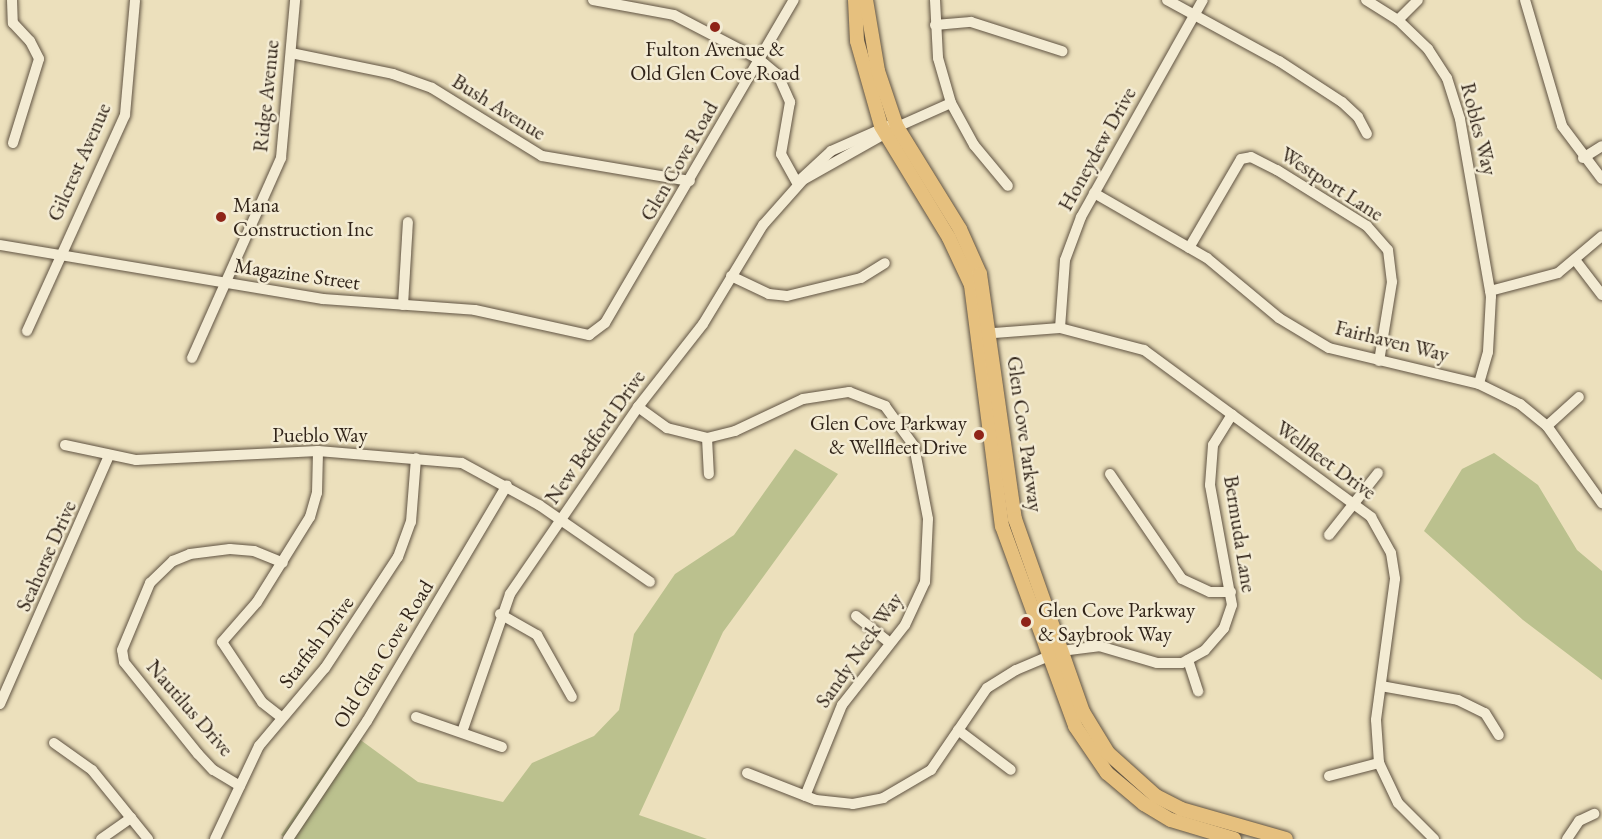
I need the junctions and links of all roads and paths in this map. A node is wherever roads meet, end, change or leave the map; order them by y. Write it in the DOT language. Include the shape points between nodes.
graph roads {
  1 [pos="12,0"];
  2 [pos="135,0"];
  3 [pos="295,0"];
  4 [pos="593,0"];
  5 [pos="794,0"];
  6 [pos="855,0"];
  7 [pos="866,0"];
  8 [pos="935,0"];
  9 [pos="1167,0"];
  10 [pos="1203,0"];
  11 [pos="1366,0"];
  12 [pos="1418,0"];
  13 [pos="1525,0"];
  14 [pos="1193,15"];
  15 [pos="1398,20"];
  16 [pos="935,25"];
  17 [pos="1062,51"];
  18 [pos="291,53"];
  19 [pos="760,60"];
  20 [pos="951,103"];
  21 [pos="888,130"];
  22 [pos="1367,134"];
  23 [pos="13,143"];
  24 [pos="1602,146"];
  25 [pos="1583,158"];
  26 [pos="1602,178"];
  27 [pos="690,181"];
  28 [pos="798,185"];
  29 [pos="1008,186"];
  30 [pos="1094,193"];
  31 [pos="408,222"];
  32 [pos="1602,236"];
  33 [pos="0,245"];
  34 [pos="1189,248"];
  35 [pos="58,254"];
  36 [pos="1576,261"];
  37 [pos="885,263"];
  38 [pos="731,276"];
  39 [pos="225,284"];
  40 [pos="1490,291"];
  41 [pos="1602,295"];
  42 [pos="403,305"];
  43 [pos="1060,328"];
  44 [pos="27,331"];
  45 [pos="589,334"];
  46 [pos="984,334"];
  47 [pos="192,358"];
  48 [pos="1379,361"];
  49 [pos="1479,384"];
  50 [pos="1579,398"];
  51 [pos="638,407"];
  52 [pos="1232,415"];
  53 [pos="1547,426"];
  54 [pos="707,438"];
  55 [pos="65,445"];
  56 [pos="318,451"];
  57 [pos="109,456"];
  58 [pos="416,458"];
  59 [pos="1378,473"];
  60 [pos="709,474"];
  61 [pos="1110,474"];
  62 [pos="507,485"];
  63 [pos="1602,502"];
  64 [pos="1354,503"];
  65 [pos="560,520"];
  66 [pos="1329,535"];
  67 [pos="283,563"];
  68 [pos="650,582"];
  69 [pos="1231,592"];
  70 [pos="500,614"];
  71 [pos="856,616"];
  72 [pos="890,643"];
  73 [pos="1055,654"];
  74 [pos="1188,660"];
  75 [pos="1381,686"];
  76 [pos="1198,691"];
  77 [pos="572,697"];
  78 [pos="0,704"];
  79 [pos="281,717"];
  80 [pos="416,717"];
  81 [pos="958,730"];
  82 [pos="462,732"];
  83 [pos="1499,735"];
  84 [pos="54,742"];
  85 [pos="502,747"];
  86 [pos="1379,763"];
  87 [pos="1011,770"];
  88 [pos="747,773"];
  89 [pos="1329,776"];
  90 [pos="240,786"];
  91 [pos="805,796"];
  92 [pos="1594,814"];
  93 [pos="130,818"];
  94 [pos="101,839"];
  95 [pos="148,839"];
  96 [pos="215,839"];
  97 [pos="288,839"];
  98 [pos="1234,839"];
  99 [pos="1286,839"];
  100 [pos="1434,839"];
  101 [pos="1568,839"];
  1 -- 23 [label="street" via="13,23 30,41 39,59"];
  2 -- 35 [label="street, Gilcrest Avenue" via="125,115"];
  3 -- 18 [label="street, Ridge Avenue"];
  4 -- 19 [label="street" via="674,15"];
  5 -- 19 [label="street, Glen Cove Road"];
  6 -- 21 [label="main road, Glen Cove Parkway" via="857,41"];
  7 -- 21 [label="main road, Glen Cove Parkway"];
  8 -- 16 [label="street"];
  9 -- 14 [label="street"];
  10 -- 14 [label="street, Honeydew Drive"];
  11 -- 15 [label="street, Robles Way"];
  12 -- 15 [label="street"];
  13 -- 25 [label="street" via="1562,126"];
  14 -- 22 [label="street" via="1279,61 1342,102 1358,117"];
  14 -- 30 [label="street, Honeydew Drive"];
  15 -- 40 [label="street, Robles Way" via="1428,49 1446,78 1474,195"];
  16 -- 17 [label="street" via="971,22"];
  16 -- 20 [label="street"];
  18 -- 27 [label="street, Bush Avenue" via="393,74 432,88 542,156"];
  18 -- 39 [label="street, Ridge Avenue" via="283,152"];
  19 -- 27 [label="street, Glen Cove Road"];
  19 -- 28 [label="street" via="783,81 789,94 781,154"];
  20 -- 21 [label="street, New Bedford Drive"];
  20 -- 29 [label="street" via="974,145"];
  21 -- 28 [label="street, New Bedford Drive" via="831,151 805,172"];
  21 -- 46 [label="main road, Glen Cove Parkway" via="975,260"];
  24 -- 25 [label="street"];
  25 -- 26 [label="street"];
  27 -- 45 [label="street, Glen Cove Road" via="605,323"];
  28 -- 38 [label="street, New Bedford Drive" via="763,225"];
  30 -- 34 [label="street, Fairhaven Way"];
  30 -- 43 [label="street, Honeydew Drive" via="1067,250"];
  31 -- 42 [label="street"];
  32 -- 36 [label="street"];
  33 -- 35 [label="street, Magazine Street"];
  34 -- 48 [label="street, Fairhaven Way" via="1304,334 1329,348"];
  34 -- 48 [label="street, Westport Lane" via="1241,159 1251,158 1277,170 1368,226 1388,250 1392,282"];
  35 -- 39 [label="street, Magazine Street"];
  35 -- 44 [label="street, Gilcrest Avenue"];
  36 -- 40 [label="street" via="1536,282"];
  36 -- 41 [label="street"];
  37 -- 38 [label="street" via="861,278 787,296 768,294"];
  38 -- 51 [label="street, New Bedford Drive" via="703,324"];
  39 -- 42 [label="street, Magazine Street"];
  39 -- 47 [label="street, Ridge Avenue"];
  40 -- 49 [label="street, Robles Way" via="1488,352"];
  42 -- 45 [label="street, Magazine Street" via="475,310"];
  43 -- 46 [label="street, Wellfleet Drive"];
  43 -- 52 [label="street, Wellfleet Drive" via="1144,351"];
  46 -- 73 [label="main road, Glen Cove Parkway" via="1002,526"];
  48 -- 49 [label="street, Fairhaven Way"];
  49 -- 53 [label="street, Fairhaven Way" via="1520,404"];
  50 -- 53 [label="street"];
  51 -- 54 [label="street, Sandy Neck Way" via="667,428"];
  51 -- 65 [label="street, New Bedford Drive"];
  52 -- 64 [label="street, Wellfleet Drive"];
  52 -- 69 [label="street, Bermuda Lane" via="1213,445 1210,484"];
  53 -- 63 [label="street, Fairhaven Way"];
  54 -- 60 [label="street"];
  54 -- 72 [label="street, Sandy Neck Way" via="735,431 803,399 837,391 885,406 902,424 919,468 929,549 917,604"];
  55 -- 57 [label="street, Pueblo Way"];
  56 -- 57 [label="street, Pueblo Way" via="175,460"];
  56 -- 58 [label="street, Pueblo Way"];
  56 -- 67 [label="street" via="315,504"];
  57 -- 78 [label="street, Seahorse Drive"];
  58 -- 62 [label="street, Pueblo Way" via="462,463"];
  58 -- 79 [label="street, Starfish Drive" via="411,522 398,557 325,668"];
  59 -- 64 [label="street"];
  61 -- 69 [label="street" via="1182,579 1210,592"];
  62 -- 65 [label="street, Pueblo Way"];
  62 -- 97 [label="street, Old Glen Cove Road" via="367,722"];
  64 -- 66 [label="street"];
  64 -- 75 [label="street, Wellfleet Drive" via="1379,528 1394,565 1394,594"];
  65 -- 68 [label="street, Pueblo Way"];
  65 -- 70 [label="street, New Bedford Drive"];
  67 -- 79 [label="street" via="257,602 222,642 262,702"];
  67 -- 90 [label="street, Nautilus Drive" via="242,549 208,550 173,561 150,583 122,650 124,662 198,754 213,770"];
  69 -- 74 [label="street, Bermuda Lane" via="1224,628 1205,650"];
  70 -- 77 [label="street" via="537,635"];
  70 -- 82 [label="street, New Bedford Drive"];
  71 -- 72 [label="street"];
  72 -- 91 [label="street, Sandy Neck Way" via="842,705"];
  73 -- 74 [label="street" via="1099,646 1157,663"];
  73 -- 81 [label="street" via="987,688"];
  73 -- 98 [label="main road, Glen Cove Parkway" via="1075,726 1114,780 1171,820"];
  73 -- 99 [label="main road, Glen Cove Parkway" via="1091,727 1131,778 1181,809"];
  74 -- 76 [label="street"];
  75 -- 83 [label="street" via="1458,700 1485,713"];
  75 -- 86 [label="street, Wellfleet Drive" via="1376,720"];
  79 -- 90 [label="street, Starfish Drive" via="260,746"];
  80 -- 82 [label="street"];
  81 -- 87 [label="street"];
  81 -- 91 [label="street" via="931,770 898,793 853,804"];
  82 -- 85 [label="street"];
  84 -- 93 [label="street" via="92,771"];
  86 -- 89 [label="street"];
  86 -- 100 [label="street, Wellfleet Drive" via="1398,803"];
  88 -- 91 [label="street"];
  90 -- 96 [label="street, Starfish Drive"];
  92 -- 101 [label="street" via="1579,821"];
  93 -- 94 [label="street"];
  93 -- 95 [label="street"];
}
